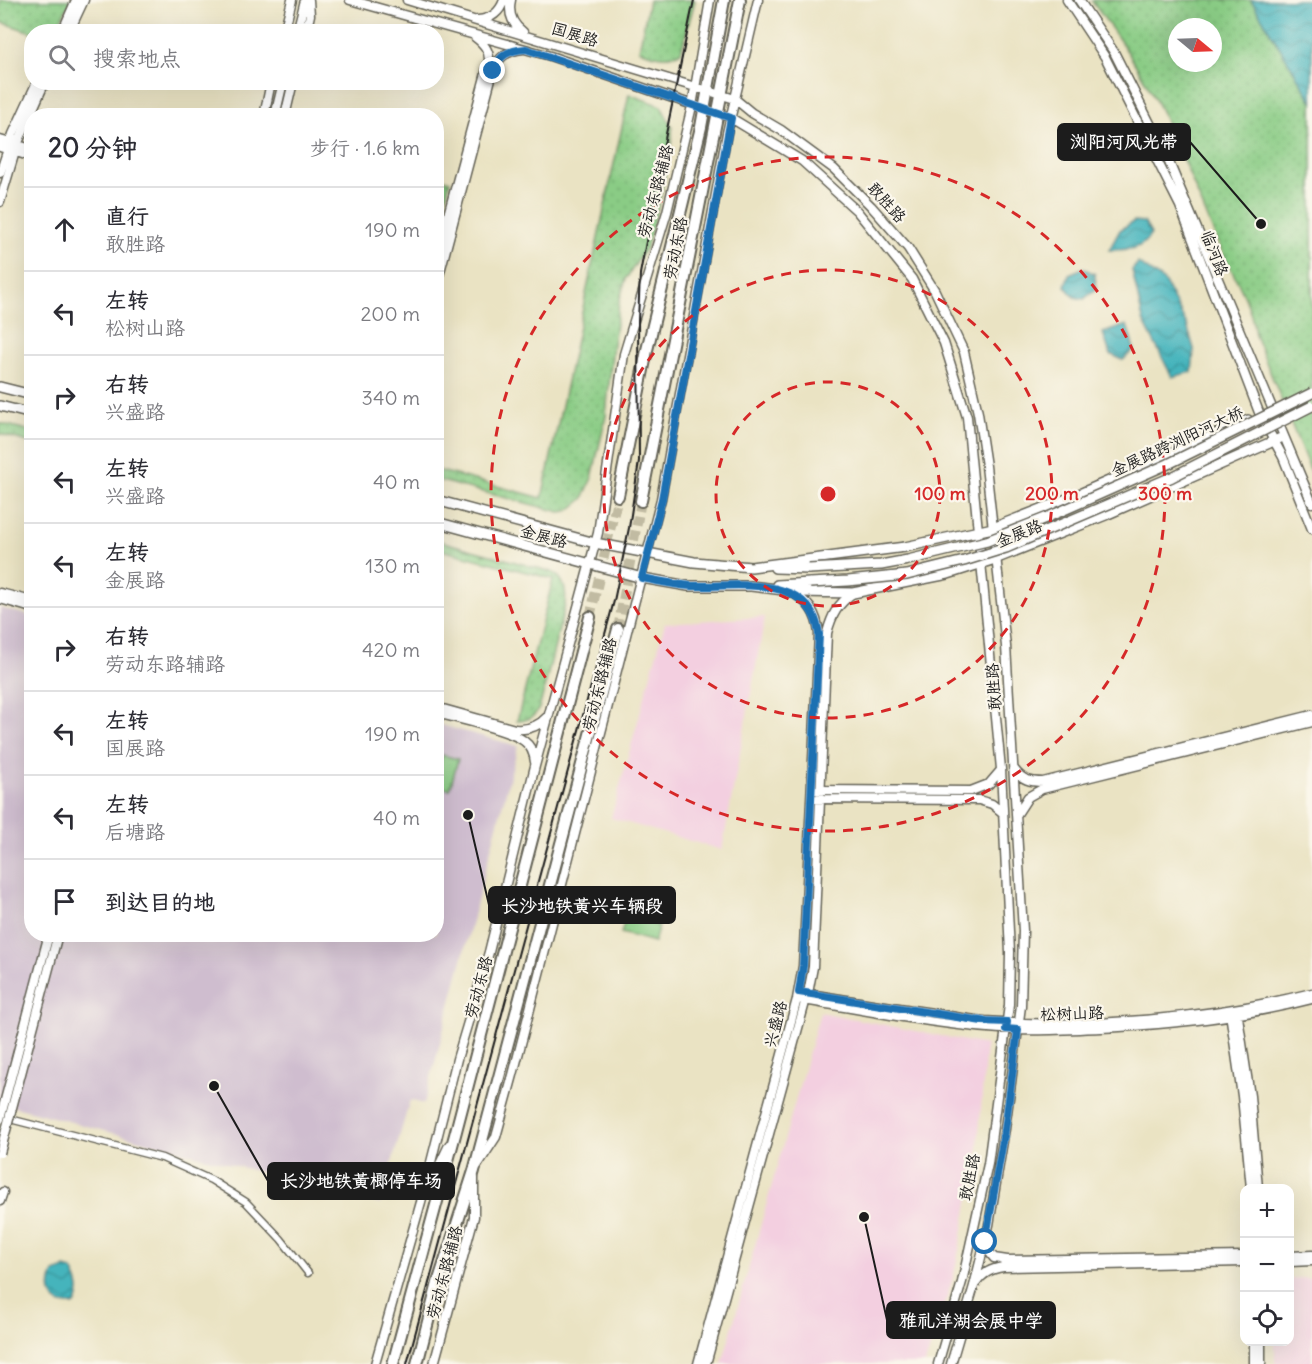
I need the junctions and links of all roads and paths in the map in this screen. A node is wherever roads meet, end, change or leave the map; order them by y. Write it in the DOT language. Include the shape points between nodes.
graph roads {
  1 [pos="76,0"];
  2 [pos="84,0"];
  3 [pos="292,0"];
  4 [pos="307,0"];
  5 [pos="350,0"];
  6 [pos="406,0"];
  7 [pos="504,0"];
  8 [pos="512,0"];
  9 [pos="710,0"];
  10 [pos="724,0"];
  11 [pos="740,0"];
  12 [pos="758,0"];
  13 [pos="1067,0"];
  14 [pos="1079,0"];
  15 [pos="470,19"];
  16 [pos="66,24"];
  17 [pos="73,24"];
  18 [pos="286,24"];
  19 [pos="300,24"];
  20 [pos="308,24"];
  21 [pos="438,24"];
  22 [pos="444,26"];
  23 [pos="467,32"];
  24 [pos="528,36"];
  25 [pos="526,49"];
  26 [pos="696,86"];
  27 [pos="34,90"];
  28 [pos="41,90"];
  29 [pos="269,90"];
  30 [pos="282,90"];
  31 [pos="291,90"];
  32 [pos="708,90"];
  33 [pos="268,94"];
  34 [pos="722,95"];
  35 [pos="735,99"];
  36 [pos="692,106"];
  37 [pos="26,108"];
  38 [pos="31,108"];
  39 [pos="262,108"];
  40 [pos="265,108"];
  41 [pos="277,108"];
  42 [pos="287,108"];
  43 [pos="704,108"];
  44 [pos="718,112"];
  45 [pos="24,113"];
  46 [pos="731,118"];
  47 [pos="24,121"];
  48 [pos="0,140"];
  49 [pos="10,147"];
  50 [pos="24,153"];
  51 [pos="0,173"];
  52 [pos="0,202"];
  53 [pos="444,229"];
  54 [pos="444,252"];
  55 [pos="0,387"];
  56 [pos="24,393"];
  57 [pos="1312,393"];
  58 [pos="0,406"];
  59 [pos="1312,406"];
  60 [pos="1272,408"];
  61 [pos="24,412"];
  62 [pos="1260,415"];
  63 [pos="1283,437"];
  64 [pos="1273,441"];
  65 [pos="618,496"];
  66 [pos="641,501"];
  67 [pos="444,502"];
  68 [pos="1312,503"];
  69 [pos="444,524"];
  70 [pos="993,528"];
  71 [pos="1312,529"];
  72 [pos="978,530"];
  73 [pos="595,543"];
  74 [pos="648,554"];
  75 [pos="995,559"];
  76 [pos="982,563"];
  77 [pos="589,564"];
  78 [pos="751,567"];
  79 [pos="809,569"];
  80 [pos="642,578"];
  81 [pos="810,583"];
  82 [pos="751,586"];
  83 [pos="786,590"];
  84 [pos="0,593"];
  85 [pos="853,593"];
  86 [pos="0,599"];
  87 [pos="24,599"];
  88 [pos="24,606"];
  89 [pos="590,617"];
  90 [pos="618,630"];
  91 [pos="444,708"];
  92 [pos="549,714"];
  93 [pos="444,715"];
  94 [pos="1312,715"];
  95 [pos="1312,722"];
  96 [pos="535,766"];
  97 [pos="1001,769"];
  98 [pos="1014,769"];
  99 [pos="816,795"];
  100 [pos="1003,813"];
  101 [pos="1017,814"];
  102 [pos="47,942"];
  103 [pos="56,942"];
  104 [pos="1312,993"];
  105 [pos="802,996"];
  106 [pos="1312,999"];
  107 [pos="1234,1012"];
  108 [pos="1006,1026"];
  109 [pos="1018,1026"];
  110 [pos="0,1118"];
  111 [pos="456,1131"];
  112 [pos="0,1153"];
  113 [pos="474,1171"];
  114 [pos="1251,1184"];
  115 [pos="1258,1184"];
  116 [pos="422,1202"];
  117 [pos="985,1242"];
  118 [pos="1312,1255"];
  119 [pos="1240,1256"];
  120 [pos="1294,1256"];
  121 [pos="1312,1261"];
  122 [pos="1240,1262"];
  123 [pos="1294,1262"];
  124 [pos="308,1273"];
  125 [pos="974,1286"];
  126 [pos="1254,1346"];
  127 [pos="1261,1346"];
  128 [pos="375,1364"];
  129 [pos="393,1364"];
  130 [pos="417,1364"];
  131 [pos="434,1364"];
  132 [pos="698,1364"];
  133 [pos="706,1364"];
  134 [pos="938,1364"];
  135 [pos="951,1364"];
  136 [pos="1254,1364"];
  137 [pos="1261,1364"];
  1 -- 16 [label="main road"];
  2 -- 17 [label="main road"];
  3 -- 18 [label="main road"];
  4 -- 19 [label="main road"];
  4 -- 20 [label="main road"];
  5 -- 21 [label="main road, 国展路"];
  6 -- 15 [label="main road, 国展路"];
  7 -- 15 [label="main road" via="492,16"];
  8 -- 24 [label="main road" via="511,17"];
  9 -- 26 [label="main road, 劳动东路辅路"];
  10 -- 32 [label="highway, 劳动东路"];
  11 -- 34 [label="highway, 劳动东路"];
  12 -- 35 [label="main road, 劳动东路辅路"];
  13 -- 62 [label="main road, 临河路" via="1105,57 1180,206"];
  14 -- 60 [label="main road, 临河路" via="1114,52 1166,155"];
  15 -- 24 [label="main road, 国展路"];
  22 -- 23 [label="main road, 国展路"];
  23 -- 25 [label="main road, 国展路"];
  23 -- 53 [label="main road" via="484,45 489,55"];
  24 -- 26 [label="main road, 国展路"];
  25 -- 36 [label="main road, 国展路"];
  25 -- 54 [label="main road" via="505,53 496,64"];
  26 -- 32 [label="main road, 国展路"];
  26 -- 36 [label="main road, 劳动东路辅路"];
  27 -- 37 [label="main road"];
  28 -- 38 [label="main road"];
  29 -- 33 [label="main road"];
  30 -- 41 [label="main road"];
  31 -- 42 [label="main road"];
  32 -- 34 [label="main road, 国展路"];
  32 -- 43 [label="highway, 劳动东路"];
  33 -- 39 [label="main road"];
  33 -- 40 [label="main road"];
  34 -- 35 [label="main road, 国展路"];
  34 -- 44 [label="highway, 劳动东路"];
  35 -- 46 [label="main road, 劳动东路辅路"];
  35 -- 70 [label="main road, 敢胜路" via="809,149 855,189 908,248 935,291 964,352 978,413"];
  36 -- 43 [label="main road, 国展路"];
  36 -- 73 [label="main road, 劳动东路辅路" via="667,212 624,354"];
  43 -- 44 [label="main road, 国展路"];
  43 -- 65 [label="highway, 劳动东路" via="646,350"];
  44 -- 46 [label="main road, 国展路"];
  44 -- 66 [label="highway, 劳动东路"];
  45 -- 49 [label="main road"];
  46 -- 72 [label="main road, 敢胜路" via="802,161 857,211 912,279 944,343 967,417"];
  46 -- 74 [label="main road, 劳动东路辅路" via="662,499"];
  47 -- 49 [label="main road"];
  48 -- 49 [label="main road"];
  49 -- 50 [label="main road"];
  49 -- 51 [label="main road"];
  49 -- 52 [label="main road"];
  55 -- 56 [label="main road"];
  57 -- 79 [label="main road, 金展路跨浏阳河大桥, bridge" via="1168,464 987,541 899,562"];
  58 -- 61 [label="main road"];
  59 -- 81 [label="main road, 金展路跨浏阳河大桥, bridge" via="1172,477 1006,548 907,575"];
  60 -- 62 [label="main road, 金展路"];
  60 -- 63 [label="main road, 临河路"];
  62 -- 64 [label="main road, 临河路"];
  62 -- 70 [label="main road, 金展路"];
  63 -- 64 [label="main road, 金展路"];
  63 -- 68 [label="main road, 临河路"];
  64 -- 71 [label="main road, 临河路"];
  64 -- 75 [label="main road, 金展路"];
  67 -- 73 [label="main road, 金展路"];
  69 -- 77 [label="main road, 金展路"];
  70 -- 72 [label="main road, 金展路"];
  70 -- 75 [label="main road, 敢胜路"];
  72 -- 76 [label="main road, 敢胜路"];
  72 -- 78 [label="main road, 金展路" via="905,547"];
  73 -- 74 [label="main road, 金展路"];
  73 -- 77 [label="main road, 劳动东路辅路"];
  74 -- 78 [label="main road, 金展路"];
  74 -- 80 [label="main road, 劳动东路辅路"];
  75 -- 76 [label="main road, 金展路"];
  75 -- 98 [label="main road, 敢胜路" via="1006,646"];
  76 -- 85 [label="main road, 金展路"];
  76 -- 97 [label="main road, 敢胜路"];
  77 -- 80 [label="main road, 金展路"];
  77 -- 92 [label="main road, 劳动东路辅路"];
  78 -- 79 [label="main road, 金展路"];
  80 -- 82 [label="main road, 金展路" via="688,586"];
  80 -- 113 [label="main road, 劳动东路辅路" via="496,1137"];
  81 -- 82 [label="main road, 金展路"];
  82 -- 83 [label="main road, 金展路"];
  83 -- 85 [label="main road, 金展路"];
  83 -- 99 [label="main road, 兴盛路" via="811,608 819,634"];
  84 -- 87 [label="main road"];
  85 -- 99 [label="main road, 兴盛路" via="834,612 827,633"];
  86 -- 88 [label="main road"];
  89 -- 111 [label="highway, 劳动东路"];
  90 -- 113 [label="highway"];
  91 -- 92 [label="main road" via="522,729 538,724"];
  92 -- 96 [label="main road, 劳动东路辅路"];
  93 -- 96 [label="main road" via="514,735 528,745"];
  94 -- 98 [label="main road" via="1043,782 1027,781"];
  95 -- 101 [label="main road" via="1042,789 1028,797"];
  96 -- 116 [label="main road, 劳动东路辅路"];
  97 -- 99 [label="main road" via="989,784 971,791"];
  97 -- 100 [label="main road, 敢胜路"];
  98 -- 101 [label="main road, 敢胜路"];
  99 -- 100 [label="main road" via="979,800"];
  99 -- 105 [label="main road, 兴盛路"];
  100 -- 108 [label="main road, 敢胜路" via="1010,952"];
  101 -- 109 [label="main road, 敢胜路" via="1023,931"];
  102 -- 110 [label="main road, bridge"];
  103 -- 112 [label="main road, bridge"];
  104 -- 107 [label="main road, 松树山路"];
  105 -- 108 [label="main road, 松树山路"];
  105 -- 132 [label="main road, 兴盛路"];
  105 -- 133 [label="main road, 兴盛路"];
  106 -- 107 [label="main road, 松树山路" via="1275,1009"];
  107 -- 109 [label="main road, 松树山路" via="1131,1026"];
  107 -- 114 [label="main road"];
  107 -- 115 [label="main road" via="1250,1096"];
  108 -- 109 [label="main road, 松树山路"];
  108 -- 134 [label="main road, 敢胜路" via="988,1164 962,1282"];
  109 -- 117 [label="main road, 敢胜路"];
  110 -- 124 [label="street" via="162,1158 211,1180 246,1202"];
  111 -- 116 [label="main road"];
  111 -- 129 [label="highway, 劳动东路"];
  113 -- 130 [label="highway"];
  113 -- 131 [label="main road, 劳动东路辅路" via="474,1216"];
  116 -- 128 [label="main road, 劳动东路辅路"];
  117 -- 119 [label="main road" via="994,1258 1007,1260"];
  117 -- 125 [label="main road, 敢胜路"];
  118 -- 120 [label="main road"];
  121 -- 123 [label="main road"];
  122 -- 125 [label="main road" via="1003,1267 982,1275"];
  125 -- 135 [label="main road, 敢胜路"];
  126 -- 136 [label="main road"];
  127 -- 137 [label="main road"];
}
